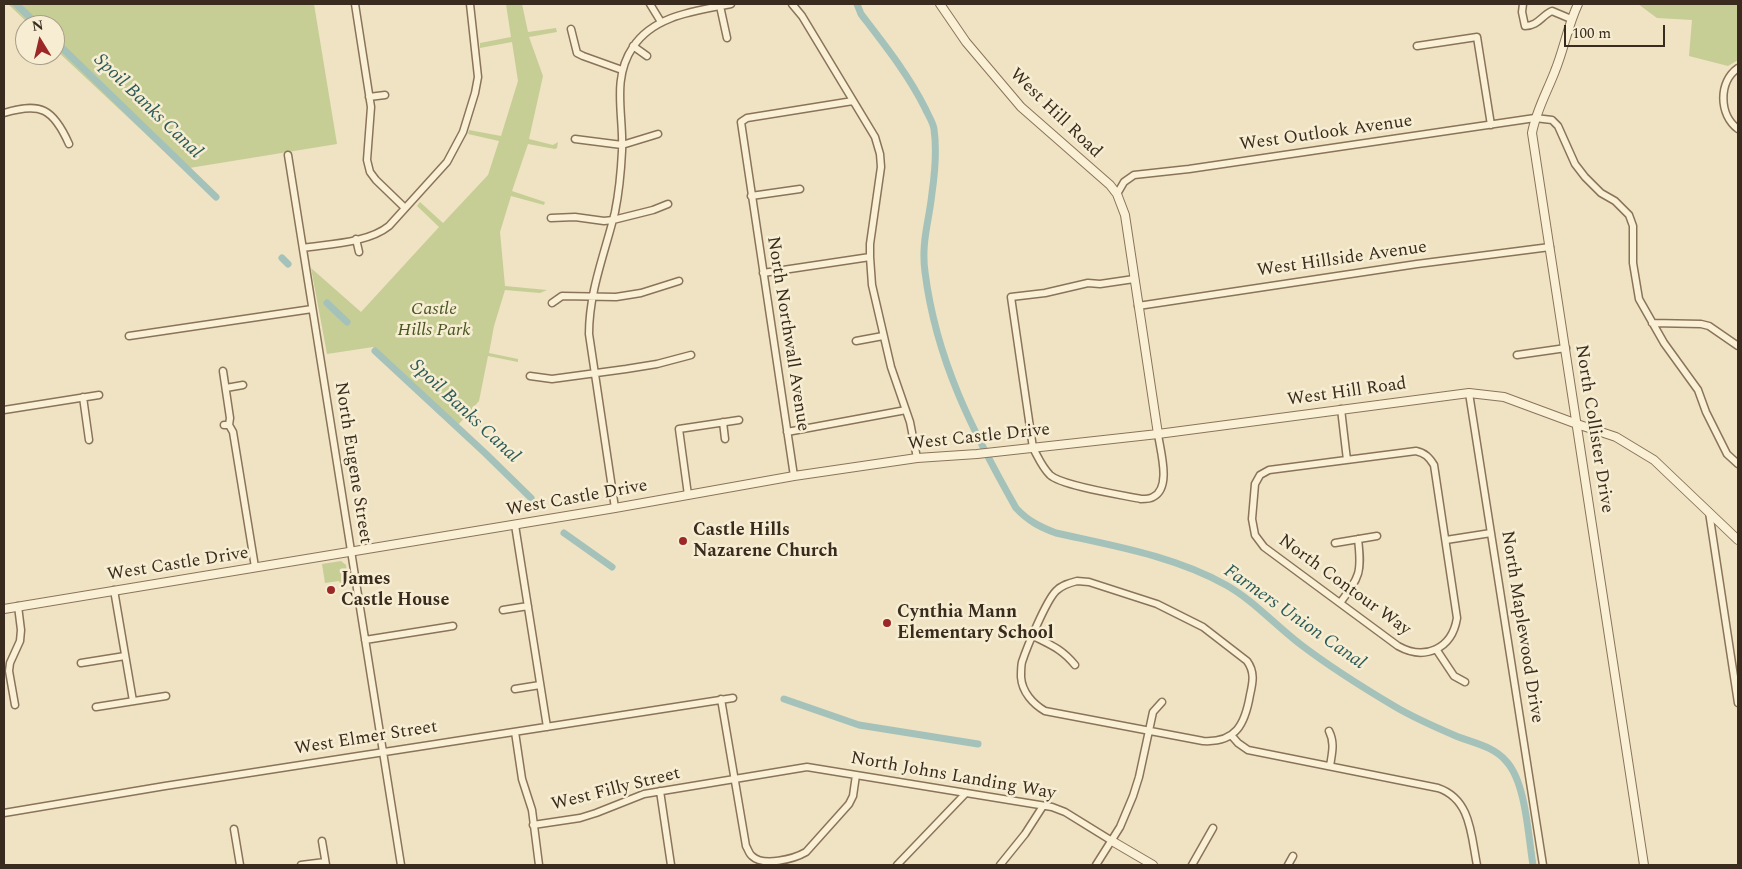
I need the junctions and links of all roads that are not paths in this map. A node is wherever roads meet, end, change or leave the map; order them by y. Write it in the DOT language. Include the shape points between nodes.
graph roads {
  1 [pos="355,4"];
  2 [pos="470,4"];
  3 [pos="650,4"];
  4 [pos="730,4"];
  5 [pos="792,4"];
  6 [pos="940,4"];
  7 [pos="1523,4"];
  8 [pos="1578,4"];
  9 [pos="720,6"];
  10 [pos="1571,19"];
  11 [pos="661,22"];
  12 [pos="571,29"];
  13 [pos="727,38"];
  14 [pos="633,46"];
  15 [pos="1417,46"];
  16 [pos="647,56"];
  17 [pos="1738,68"];
  18 [pos="622,70"];
  19 [pos="385,94"];
  20 [pos="369,97"];
  21 [pos="853,101"];
  22 [pos="4,114"];
  23 [pos="1535,118"];
  24 [pos="1490,125"];
  25 [pos="1738,129"];
  26 [pos="658,134"];
  27 [pos="575,138"];
  28 [pos="69,144"];
  29 [pos="622,144"];
  30 [pos="288,155"];
  31 [pos="800,189"];
  32 [pos="1117,194"];
  33 [pos="751,196"];
  34 [pos="668,204"];
  35 [pos="405,208"];
  36 [pos="551,218"];
  37 [pos="613,220"];
  38 [pos="356,239"];
  39 [pos="1550,247"];
  40 [pos="303,248"];
  41 [pos="358,252"];
  42 [pos="870,258"];
  43 [pos="763,273"];
  44 [pos="1134,280"];
  45 [pos="679,281"];
  46 [pos="592,296"];
  47 [pos="552,303"];
  48 [pos="1138,306"];
  49 [pos="312,309"];
  50 [pos="1652,324"];
  51 [pos="129,336"];
  52 [pos="884,336"];
  53 [pos="856,341"];
  54 [pos="1738,346"];
  55 [pos="1566,348"];
  56 [pos="691,354"];
  57 [pos="1517,354"];
  58 [pos="223,371"];
  59 [pos="595,372"];
  60 [pos="530,376"];
  61 [pos="243,385"];
  62 [pos="226,388"];
  63 [pos="1470,393"];
  64 [pos="99,395"];
  65 [pos="83,397"];
  66 [pos="1341,409"];
  67 [pos="4,410"];
  68 [pos="906,410"];
  69 [pos="739,420"];
  70 [pos="723,422"];
  71 [pos="1578,424"];
  72 [pos="787,432"];
  73 [pos="1158,434"];
  74 [pos="725,439"];
  75 [pos="89,440"];
  76 [pos="1033,448"];
  77 [pos="917,458"];
  78 [pos="1347,460"];
  79 [pos="1738,464"];
  80 [pos="794,476"];
  81 [pos="688,495"];
  82 [pos="616,508"];
  83 [pos="1709,511"];
  84 [pos="515,524"];
  85 [pos="1491,533"];
  86 [pos="1377,536"];
  87 [pos="1358,539"];
  88 [pos="1446,540"];
  89 [pos="1738,540"];
  90 [pos="1335,543"];
  91 [pos="351,552"];
  92 [pos="255,567"];
  93 [pos="114,590"];
  94 [pos="1340,603"];
  95 [pos="18,606"];
  96 [pos="528,606"];
  97 [pos="4,608"];
  98 [pos="502,610"];
  99 [pos="454,626"];
  100 [pos="1033,636"];
  101 [pos="365,640"];
  102 [pos="1436,649"];
  103 [pos="125,656"];
  104 [pos="81,663"];
  105 [pos="1075,665"];
  106 [pos="1465,682"];
  107 [pos="540,685"];
  108 [pos="515,689"];
  109 [pos="166,696"];
  110 [pos="732,698"];
  111 [pos="722,699"];
  112 [pos="133,701"];
  113 [pos="1162,702"];
  114 [pos="1738,703"];
  115 [pos="15,705"];
  116 [pos="96,707"];
  117 [pos="547,727"];
  118 [pos="1149,731"];
  119 [pos="1329,731"];
  120 [pos="514,732"];
  121 [pos="1231,736"];
  122 [pos="382,752"];
  123 [pos="1330,766"];
  124 [pos="856,775"];
  125 [pos="735,778"];
  126 [pos="660,791"];
  127 [pos="966,793"];
  128 [pos="1042,806"];
  129 [pos="4,813"];
  130 [pos="533,825"];
  131 [pos="1213,828"];
  132 [pos="234,829"];
  133 [pos="322,841"];
  134 [pos="1112,841"];
  135 [pos="1293,856"];
  136 [pos="326,863"];
  137 [pos="240,865"];
  138 [pos="301,865"];
  139 [pos="401,865"];
  140 [pos="539,865"];
  141 [pos="671,865"];
  142 [pos="897,865"];
  143 [pos="1000,865"];
  144 [pos="1096,865"];
  145 [pos="1153,865"];
  146 [pos="1192,865"];
  147 [pos="1288,865"];
  148 [pos="1478,865"];
  149 [pos="1543,865"];
  150 [pos="1644,865"];
  1 -- 20 [label="street"];
  2 -- 35 [label="street" via="478,66 475,93 463,132 439,173"];
  3 -- 11 [label="street"];
  4 -- 9 [label="street"];
  5 -- 21 [label="street"];
  6 -- 32 [label="street, West Hill Road" via="977,56 1021,107"];
  7 -- 10 [label="street" via="1525,26 1533,26 1544,14 1552,11"];
  8 -- 10 [label="street, North Collister Drive"];
  9 -- 11 [label="street"];
  9 -- 13 [label="street"];
  10 -- 23 [label="street, North Collister Drive" via="1556,69"];
  11 -- 14 [label="street"];
  12 -- 18 [label="street" via="577,53"];
  14 -- 16 [label="street"];
  14 -- 18 [label="street"];
  15 -- 24 [label="street" via="1477,37"];
  17 -- 25 [label="street" via="1729,78 1723,101 1729,119"];
  18 -- 29 [label="street" via="619,93"];
  19 -- 20 [label="street"];
  20 -- 35 [label="street" via="366,160 376,180"];
  21 -- 33 [label="street, North Northwall Avenue" via="747,118 741,122"];
  21 -- 42 [label="street" via="875,137 880,154"];
  22 -- 28 [label="street" via="23,108 41,109 63,129"];
  23 -- 24 [label="street, West Outlook Avenue"];
  23 -- 39 [label="street, North Collister Drive" via="1532,133"];
  23 -- 50 [label="street" via="1552,120 1558,126 1575,164 1585,177 1629,215 1633,226 1635,282 1639,299"];
  24 -- 32 [label="street, West Outlook Avenue" via="1134,175 1124,182"];
  26 -- 29 [label="street"];
  27 -- 29 [label="street"];
  29 -- 37 [label="street" via="620,187"];
  30 -- 40 [label="street, North Eugene Street"];
  31 -- 33 [label="street"];
  32 -- 44 [label="street, West Hill Road" via="1125,215"];
  33 -- 43 [label="street, North Northwall Avenue"];
  34 -- 37 [label="street"];
  35 -- 38 [label="street" via="380,233"];
  36 -- 37 [label="street"];
  37 -- 46 [label="street"];
  38 -- 40 [label="street"];
  38 -- 41 [label="street"];
  39 -- 48 [label="street, West Hillside Avenue"];
  39 -- 55 [label="street, North Collister Drive"];
  40 -- 49 [label="street, North Eugene Street"];
  42 -- 43 [label="street"];
  42 -- 52 [label="street" via="872,285"];
  43 -- 72 [label="street, North Northwall Avenue"];
  44 -- 48 [label="street, West Hill Road"];
  44 -- 76 [label="street" via="1088,283 1011,297"];
  45 -- 46 [label="street" via="641,293"];
  46 -- 47 [label="street" via="562,296"];
  46 -- 59 [label="street" via="589,316"];
  48 -- 73 [label="street, West Hill Road"];
  49 -- 51 [label="street"];
  49 -- 91 [label="street, North Eugene Street"];
  50 -- 54 [label="street" via="1709,326"];
  50 -- 79 [label="street" via="1698,390 1728,454"];
  52 -- 53 [label="street"];
  52 -- 68 [label="street"];
  55 -- 57 [label="street"];
  55 -- 71 [label="street, North Collister Drive"];
  56 -- 59 [label="street" via="634,368"];
  58 -- 62 [label="street"];
  59 -- 60 [label="street" via="552,380"];
  59 -- 82 [label="street"];
  61 -- 62 [label="street"];
  62 -- 92 [label="street" via="230,418 227,425 233,432"];
  63 -- 66 [label="street, West Hill Road"];
  63 -- 71 [label="street, West Hill Road" via="1504,397"];
  63 -- 85 [label="street, North Maplewood Drive"];
  64 -- 65 [label="street"];
  65 -- 67 [label="street"];
  65 -- 75 [label="street"];
  66 -- 73 [label="street, West Hill Road"];
  66 -- 78 [label="street"];
  68 -- 72 [label="street"];
  68 -- 77 [label="street"];
  69 -- 70 [label="street"];
  70 -- 74 [label="street"];
  70 -- 81 [label="street" via="679,429"];
  71 -- 83 [label="street, West Hill Road" via="1639,449"];
  71 -- 150 [label="street, North Collister Drive"];
  72 -- 80 [label="street, North Northwall Avenue"];
  73 -- 76 [label="street, West Castle Drive"];
  73 -- 76 [label="street" via="1164,477 1162,489 1153,497 1141,499 1062,482 1050,476"];
  76 -- 77 [label="street, West Castle Drive"];
  77 -- 80 [label="street, West Castle Drive"];
  78 -- 88 [label="street" via="1416,451 1424,453 1434,465"];
  78 -- 94 [label="street, North Contour Way" via="1269,470 1260,475 1254,484 1252,519 1255,535 1264,547"];
  80 -- 81 [label="street, West Castle Drive"];
  81 -- 82 [label="street, West Castle Drive"];
  82 -- 84 [label="street, West Castle Drive"];
  83 -- 89 [label="street, West Hill Road"];
  83 -- 114 [label="street"];
  84 -- 91 [label="street, West Castle Drive"];
  84 -- 96 [label="street"];
  85 -- 88 [label="street"];
  85 -- 149 [label="street, North Maplewood Drive"];
  86 -- 87 [label="street"];
  87 -- 90 [label="street"];
  87 -- 94 [label="street" via="1359,575"];
  88 -- 102 [label="street" via="1457,618 1453,634"];
  91 -- 92 [label="street, West Castle Drive"];
  91 -- 101 [label="street, North Eugene Street"];
  92 -- 93 [label="street, West Castle Drive"];
  93 -- 95 [label="street, West Castle Drive"];
  93 -- 103 [label="street"];
  94 -- 102 [label="street, North Contour Way" via="1405,650 1420,653"];
  95 -- 97 [label="street, West Castle Drive"];
  95 -- 115 [label="street" via="20,641 9,671"];
  96 -- 98 [label="street"];
  96 -- 107 [label="street"];
  99 -- 101 [label="street"];
  100 -- 105 [label="street" via="1065,653"];
  100 -- 118 [label="street" via="1021,664 1021,679 1035,705 1045,711"];
  100 -- 121 [label="street" via="1056,591 1077,581 1156,604 1203,626 1252,668 1247,712 1243,723"];
  101 -- 122 [label="street, North Eugene Street"];
  102 -- 106 [label="street" via="1454,676"];
  103 -- 104 [label="street"];
  103 -- 112 [label="street"];
  107 -- 108 [label="street"];
  107 -- 117 [label="street"];
  109 -- 112 [label="street"];
  110 -- 111 [label="street, West Elmer Street"];
  111 -- 117 [label="street, West Elmer Street"];
  111 -- 125 [label="street"];
  112 -- 116 [label="street"];
  113 -- 118 [label="street" via="1153,712"];
  117 -- 120 [label="street, West Elmer Street"];
  118 -- 121 [label="street" via="1203,741"];
  118 -- 134 [label="street" via="1140,777"];
  119 -- 123 [label="street" via="1334,746"];
  120 -- 122 [label="street, West Elmer Street"];
  120 -- 130 [label="street"];
  121 -- 123 [label="street" via="1248,750"];
  122 -- 129 [label="street, West Elmer Street"];
  122 -- 139 [label="street, North Eugene Street"];
  123 -- 148 [label="street" via="1448,791 1465,812"];
  124 -- 125 [label="street, North Johns Landing Way" via="807,767"];
  124 -- 125 [label="street" via="849,804 806,852 797,857 761,862 751,856 746,846"];
  124 -- 127 [label="street, North Johns Landing Way"];
  125 -- 126 [label="street, West Filly Street"];
  126 -- 130 [label="street, West Filly Street" via="628,799 580,818"];
  126 -- 141 [label="street"];
  127 -- 128 [label="street, North Johns Landing Way"];
  127 -- 142 [label="street"];
  128 -- 134 [label="street, North Johns Landing Way" via="1065,812"];
  128 -- 143 [label="street"];
  130 -- 140 [label="street"];
  131 -- 146 [label="street"];
  132 -- 137 [label="street"];
  133 -- 136 [label="street"];
  134 -- 144 [label="street"];
  134 -- 145 [label="street, North Johns Landing Way"];
  135 -- 147 [label="street"];
  136 -- 138 [label="street"];
}
